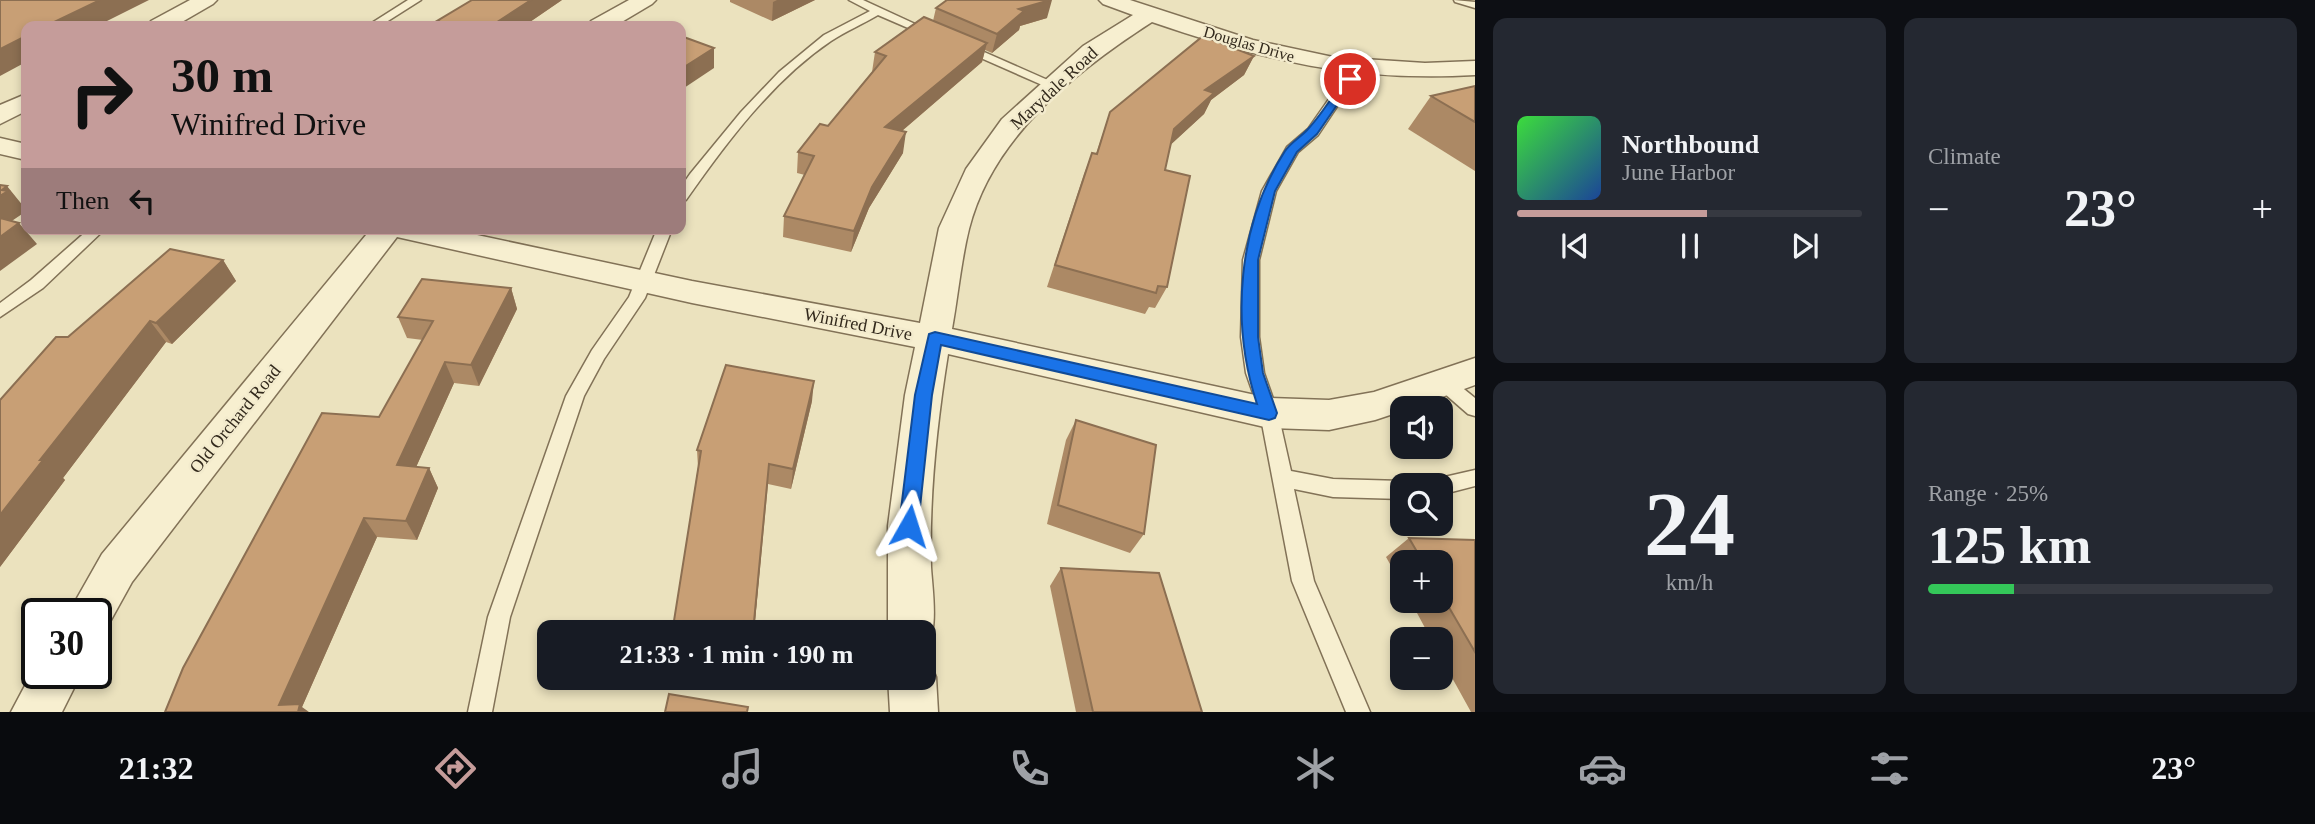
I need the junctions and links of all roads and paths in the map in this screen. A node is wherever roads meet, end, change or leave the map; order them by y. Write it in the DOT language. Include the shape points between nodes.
graph roads {
  1 [pos="206,0"];
  2 [pos="416,0"];
  3 [pos="645,0"];
  4 [pos="854,0"];
  5 [pos="1110,0"];
  6 [pos="1459,0"];
  7 [pos="1475,5"];
  8 [pos="878,11"];
  9 [pos="1150,14"];
  10 [pos="168,21"];
  11 [pos="381,21"];
  12 [pos="608,21"];
  13 [pos="939,37"];
  14 [pos="952,43"];
  15 [pos="1475,68"];
  16 [pos="1356,69"];
  17 [pos="1053,85"];
  18 [pos="21,104"];
  19 [pos="0,116"];
  20 [pos="0,146"];
  21 [pos="21,151"];
  22 [pos="686,190"];
  23 [pos="91,235"];
  24 [pos="382,235"];
  25 [pos="430,235"];
  26 [pos="663,235"];
  27 [pos="645,282"];
  28 [pos="0,311"];
  29 [pos="935,338"];
  30 [pos="1475,371"];
  31 [pos="1443,382"];
  32 [pos="1475,409"];
  33 [pos="1269,413"];
  34 [pos="1283,478"];
  35 [pos="1475,478"];
  36 [pos="1453,484"];
  37 [pos="1390,490"];
  38 [pos="99,598"];
  39 [pos="911,620"];
  40 [pos="48,689"];
  41 [pos="913,690"];
  42 [pos="35,712"];
  43 [pos="480,712"];
  44 [pos="914,712"];
  45 [pos="1358,712"];
  1 -- 10 [label="street"];
  2 -- 11 [label="lane"];
  3 -- 12 [label="street"];
  4 -- 8 [label="lane"];
  5 -- 9 [label="street, Douglas Drive"];
  6 -- 7 [label="lane"];
  8 -- 13 [label="lane"];
  8 -- 22 [label="lane" via="822,41 764,95"];
  9 -- 16 [label="street, Douglas Drive" via="1262,51"];
  9 -- 17 [label="street, Marydale Road" via="1091,51"];
  14 -- 17 [label="lane"];
  15 -- 16 [label="street, Douglas Drive" via="1430,72"];
  16 -- 33 [label="lane" via="1312,132 1292,150 1269,191 1251,260 1250,337 1255,373"];
  17 -- 29 [label="street, Marydale Road" via="1011,125 976,175 954,228"];
  18 -- 19 [label="street"];
  20 -- 21 [label="street"];
  23 -- 28 [label="lane" via="37,285"];
  24 -- 38 [label="street, Old Orchard Road" via="117,568"];
  25 -- 27 [label="street, Winifred Drive"];
  26 -- 27 [label="lane"];
  27 -- 29 [label="street, Winifred Drive"];
  27 -- 43 [label="lane" via="576,396 556,448 499,617"];
  29 -- 33 [label="street, Winifred Drive"];
  29 -- 39 [label="street, Marydale Road" via="923,395 909,526"];
  30 -- 31 [label="street, Winifred Drive"];
  31 -- 32 [label="lane"];
  31 -- 33 [label="street, Winifred Drive" via="1375,406 1329,415"];
  33 -- 34 [label="lane"];
  34 -- 37 [label="lane" via="1333,488"];
  34 -- 45 [label="lane" via="1303,582"];
  35 -- 36 [label="lane"];
  40 -- 42 [label="street"];
  41 -- 44 [label="street"];
}
